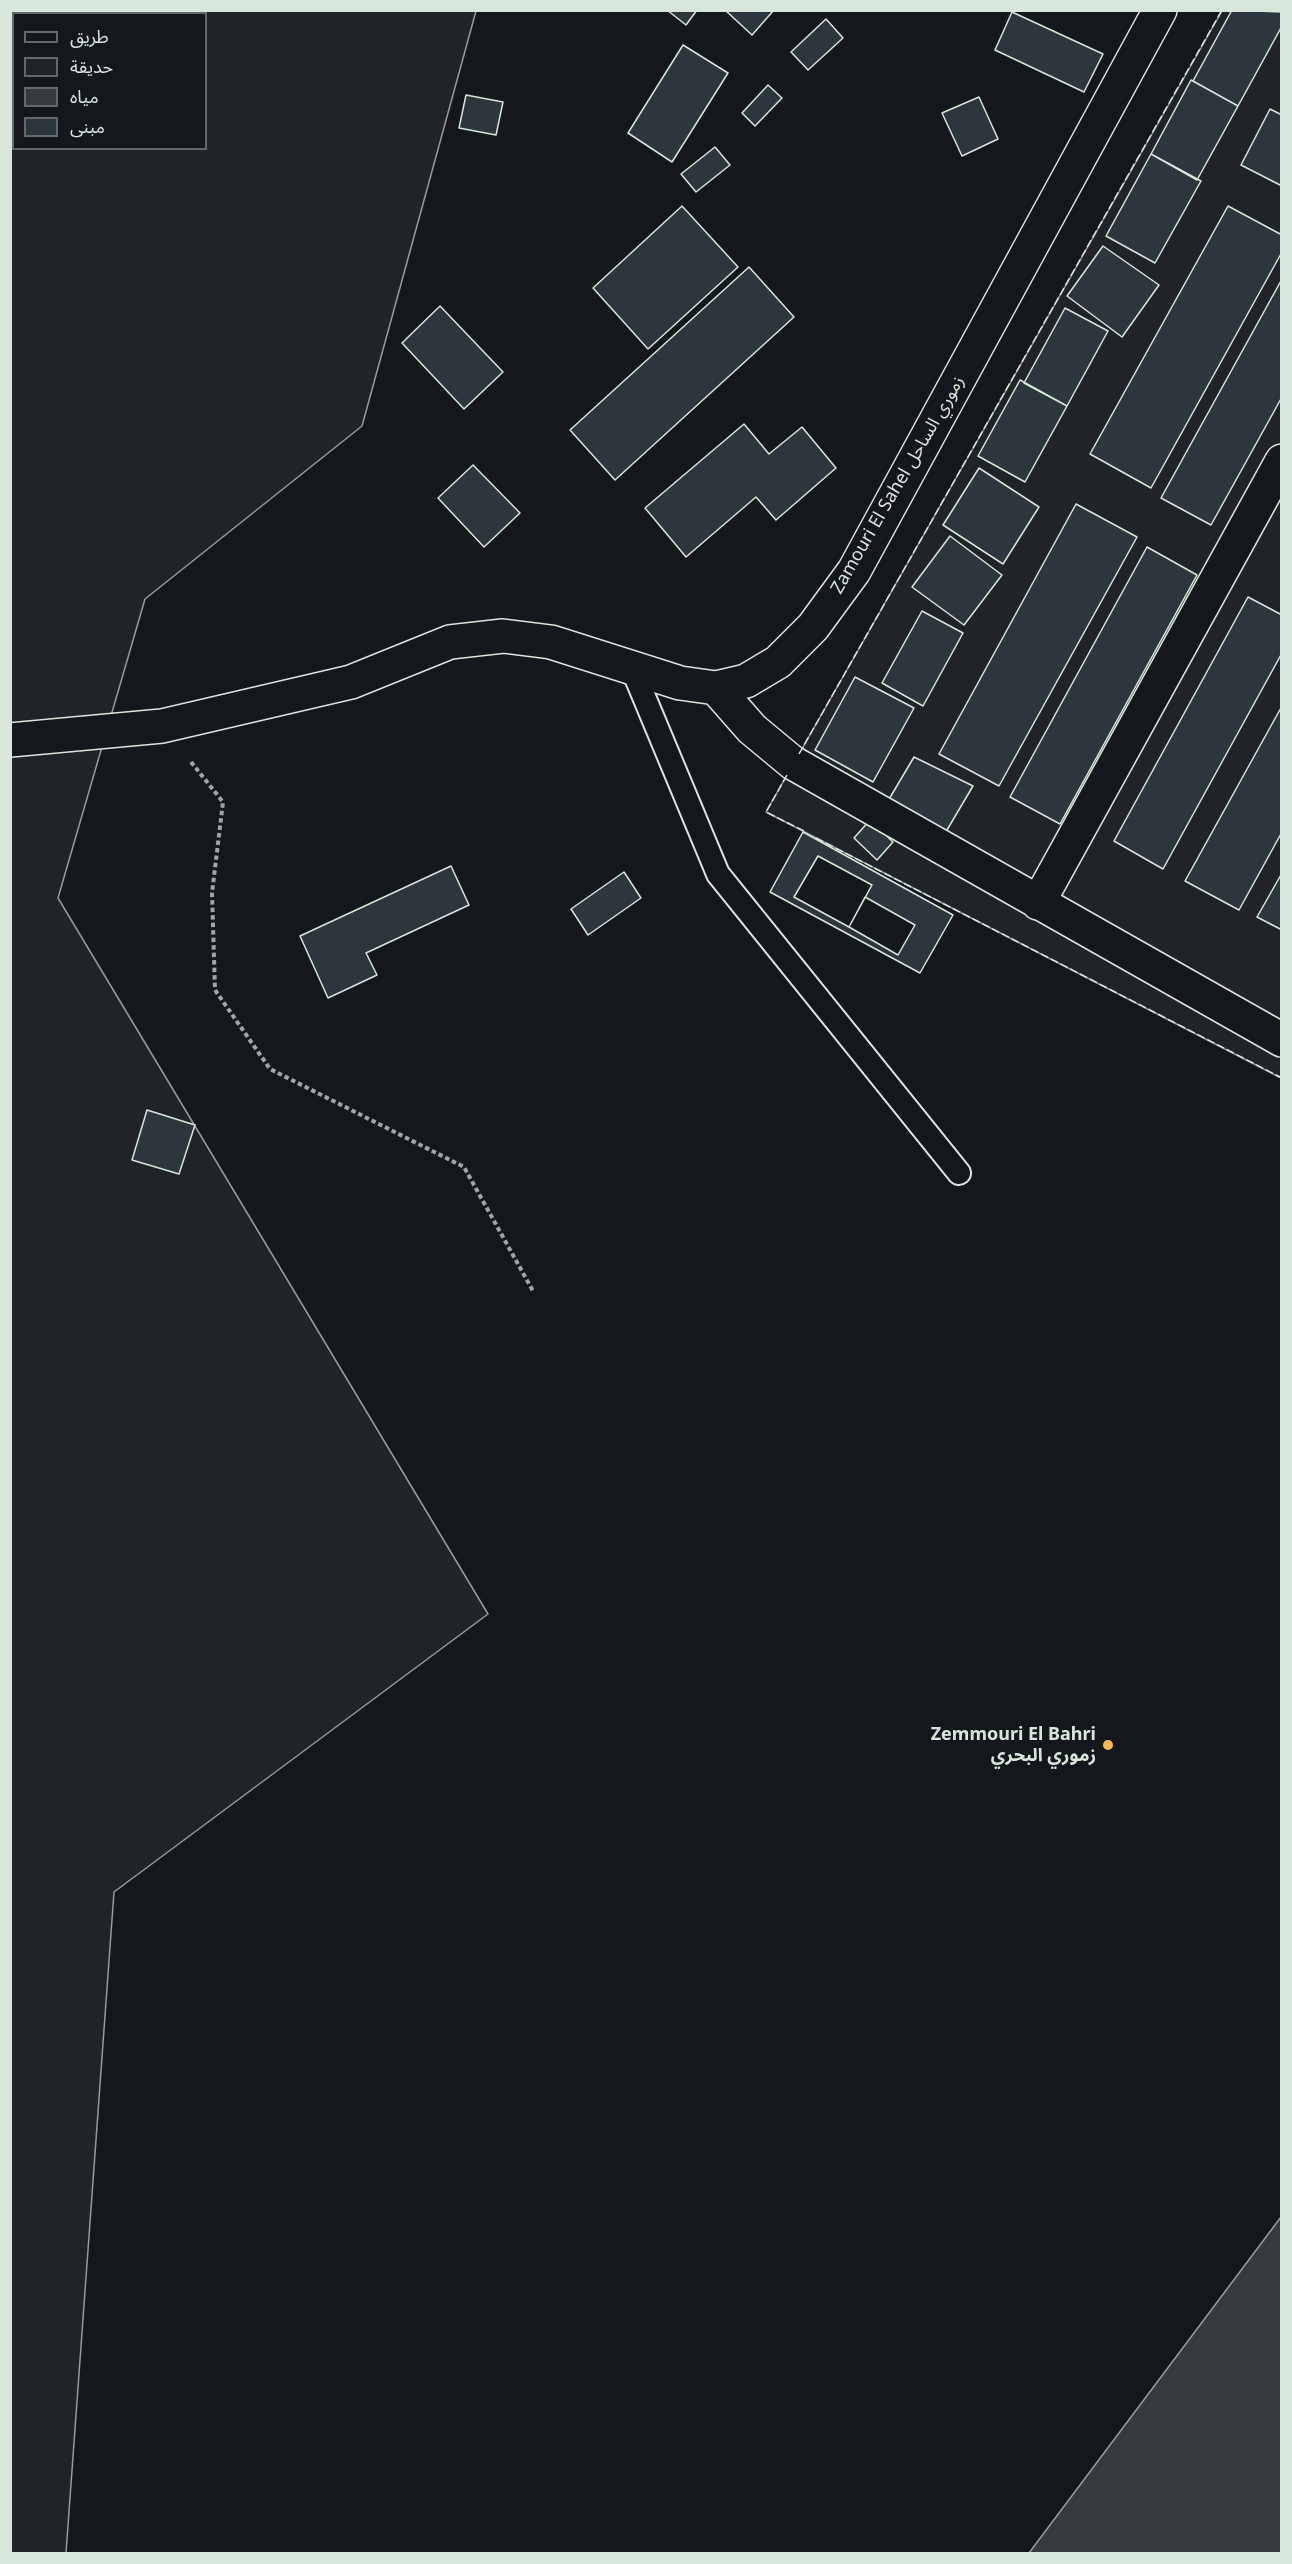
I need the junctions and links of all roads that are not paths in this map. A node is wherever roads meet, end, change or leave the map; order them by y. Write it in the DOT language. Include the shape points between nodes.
graph roads {
  1 [pos="1160,10"];
  2 [pos="1281,461"];
  3 [pos="1270,509"];
  4 [pos="632,668"];
  5 [pos="716,688"];
  6 [pos="10,740"];
  7 [pos="1038,903"];
  8 [pos="1281,1040"];
  9 [pos="959,1173"];
  1 -- 5 [label="street, Zamouri El Sahel زموري الساحل" via="854,571 813,627 778,662 746,681"];
  2 -- 3 [label="street"];
  3 -- 7 [label="street"];
  4 -- 5 [label="street, Zamouri El Sahel زموري الساحل" via="680,683"];
  4 -- 6 [label="street, Zamouri El Sahel زموري الساحل" via="551,642 503,636 450,642 351,682 162,726"];
  4 -- 9 [label="lane" via="718,874"];
  5 -- 7 [label="street" via="752,729 793,764"];
  7 -- 8 [label="street"];
}
